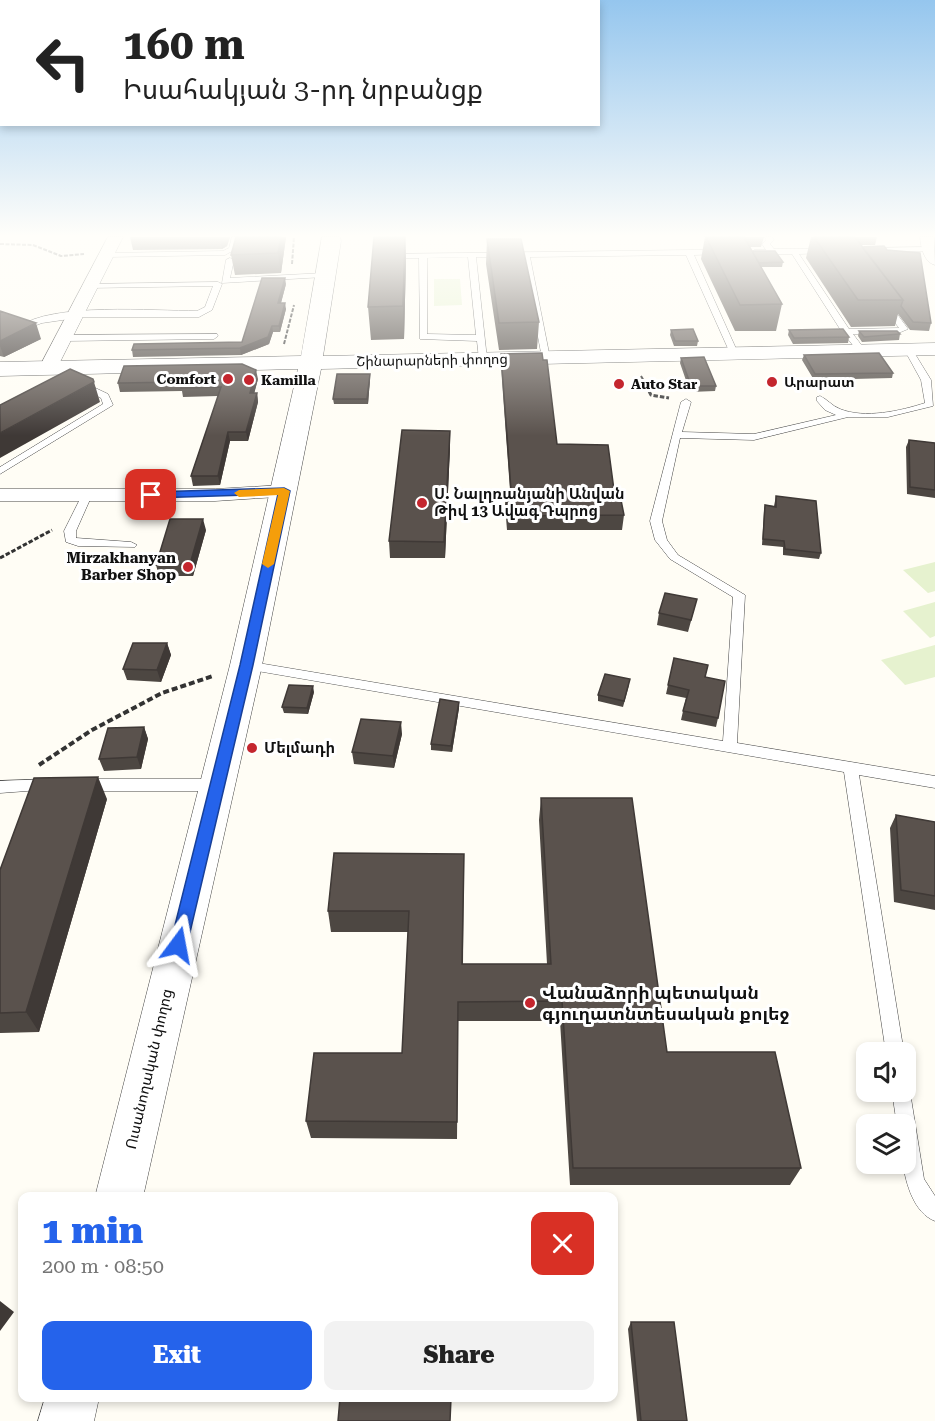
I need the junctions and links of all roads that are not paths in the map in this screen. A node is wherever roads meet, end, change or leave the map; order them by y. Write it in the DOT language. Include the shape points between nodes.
graph roads {
  1 [pos="82,303"];
  2 [pos="211,303"];
  3 [pos="320,303"];
  4 [pos="423,303"];
  5 [pos="478,303"];
  6 [pos="535,303"];
  7 [pos="712,303"];
  8 [pos="828,303"];
  9 [pos="885,303"];
  10 [pos="76,315"];
  11 [pos="23,327"];
  12 [pos="849,332"];
  13 [pos="214,336"];
  14 [pos="65,338"];
  15 [pos="483,349"];
  16 [pos="935,349"];
  17 [pos="908,350"];
  18 [pos="862,351"];
  19 [pos="734,353"];
  20 [pos="546,358"];
  21 [pos="311,362"];
  22 [pos="0,369"];
  23 [pos="64,376"];
  24 [pos="820,399"];
  25 [pos="686,402"];
  26 [pos="844,416"];
  27 [pos="676,435"];
  28 [pos="0,471"];
  29 [pos="284,491"];
  30 [pos="0,495"];
  31 [pos="87,495"];
  32 [pos="131,545"];
  33 [pos="246,665"];
  34 [pos="730,747"];
  35 [pos="851,768"];
  36 [pos="935,782"];
  37 [pos="216,785"];
  38 [pos="3,788"];
  39 [pos="893,1042"];
  40 [pos="903,1102"];
  41 [pos="120,1192"];
  42 [pos="935,1211"];
  43 [pos="71,1402"];
  44 [pos="66,1421"];
  1 -- 10 [label="street"];
  2 -- 10 [label="lane" via="199,314"];
  3 -- 21 [label="street, Ուսանողական փողոց"];
  4 -- 15 [label="lane" via="423,337"];
  5 -- 15 [label="lane"];
  6 -- 20 [label="lane"];
  7 -- 19 [label="lane"];
  8 -- 12 [label="lane"];
  9 -- 12 [label="lane" via="904,329"];
  10 -- 11 [label="lane" via="35,321"];
  10 -- 14 [label="street"];
  12 -- 18 [label="lane"];
  13 -- 14 [label="lane"];
  14 -- 23 [label="street"];
  15 -- 20 [label="street, Շինարարների փողոց"];
  15 -- 21 [label="street, Շինարարների փողոց"];
  16 -- 17 [label="street, Շինարարների փողոց"];
  17 -- 18 [label="street, Շինարարների փողոց"];
  17 -- 26 [label="lane" via="926,380 930,404 884,414"];
  18 -- 19 [label="street, Շինարարների փողոց"];
  19 -- 20 [label="street, Շինարարների փողոց"];
  21 -- 23 [label="street, Շինարարների փողոց"];
  21 -- 29 [label="street, Ուսանողական փողոց"];
  22 -- 23 [label="street, Շինարարների փողոց"];
  23 -- 28 [label="lane" via="105,396 108,405"];
  24 -- 26 [label="lane" via="828,409"];
  25 -- 27 [label="lane"];
  26 -- 27 [label="lane" via="754,437"];
  27 -- 34 [label="lane" via="656,521 662,540 674,556 693,570 739,595"];
  29 -- 31 [label="street"];
  29 -- 33 [label="street, Ուսանողական փողոց"];
  30 -- 31 [label="street"];
  31 -- 32 [label="lane" via="69,531 70,540"];
  33 -- 34 [label="lane"];
  33 -- 37 [label="street, Ուսանողական փողոց"];
  34 -- 35 [label="lane"];
  35 -- 36 [label="lane"];
  35 -- 39 [label="lane"];
  37 -- 38 [label="lane"];
  37 -- 41 [label="street, Ուսանողական փողոց"];
  40 -- 42 [label="lane" via="915,1182"];
  43 -- 44 [label="street"];
}
